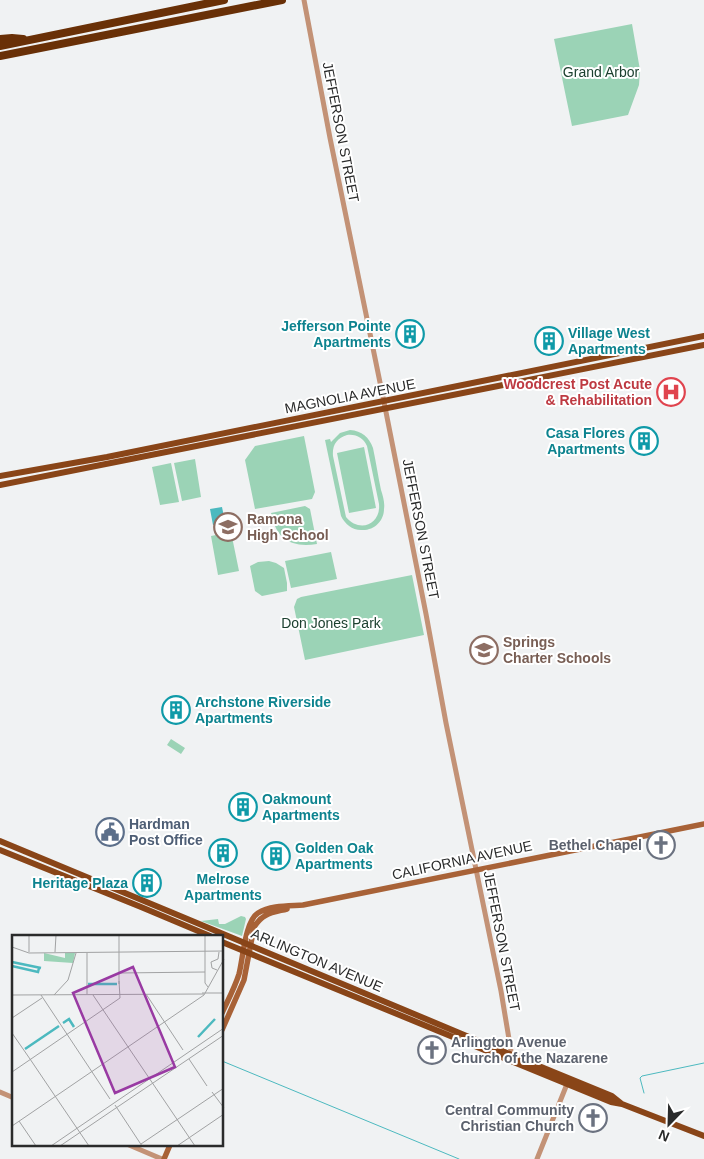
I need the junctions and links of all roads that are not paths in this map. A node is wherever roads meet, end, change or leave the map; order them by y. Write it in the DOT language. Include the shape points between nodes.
graph roads {
  1 [pos="224,0"];
  2 [pos="282,0"];
  3 [pos="304,0"];
  4 [pos="0,39"];
  5 [pos="33,40"];
  6 [pos="0,46"];
  7 [pos="23,52"];
  8 [pos="0,56"];
  9 [pos="0,61"];
  10 [pos="704,336"];
  11 [pos="704,345"];
  12 [pos="385,405"];
  13 [pos="0,476"];
  14 [pos="0,485"];
  15 [pos="704,824"];
  16 [pos="0,842"];
  17 [pos="0,850"];
  18 [pos="477,870"];
  19 [pos="208,935"];
  20 [pos="217,935"];
  21 [pos="224,938"];
  22 [pos="224,942"];
  23 [pos="247,948"];
  24 [pos="224,1008"];
  25 [pos="224,1025"];
  26 [pos="510,1046"];
  27 [pos="500,1050"];
  28 [pos="513,1059"];
  29 [pos="567,1084"];
  30 [pos="0,1092"];
  31 [pos="12,1097"];
  32 [pos="622,1104"];
  33 [pos="704,1136"];
  34 [pos="131,1146"];
  35 [pos="170,1146"];
  36 [pos="163,1159"];
  37 [pos="537,1159"];
  1 -- 5 [label="highway"];
  2 -- 7 [label="highway"];
  3 -- 12 [label="street, JEFFERSON STREET"];
  4 -- 5 [label="highway"];
  5 -- 6 [label="highway"];
  7 -- 8 [label="highway"];
  7 -- 9 [label="highway"];
  10 -- 12 [label="main road, MAGNOLIA AVENUE"];
  11 -- 12 [label="main road, MAGNOLIA AVENUE"];
  12 -- 13 [label="main road, MAGNOLIA AVENUE"];
  12 -- 14 [label="main road, MAGNOLIA AVENUE"];
  12 -- 18 [label="street, JEFFERSON STREET"];
  15 -- 18 [label="main road, CALIFORNIA AVENUE"];
  16 -- 20 [label="main road, ARLINGTON AVENUE"];
  17 -- 19 [label="main road"];
  18 -- 23 [label="main road, CALIFORNIA AVENUE" via="266,915 254,927"];
  18 -- 26 [label="street, JEFFERSON STREET"];
  21 -- 23 [label="main road, ARLINGTON AVENUE"];
  22 -- 23 [label="main road, ARLINGTON AVENUE"];
  23 -- 24 [label="main road"];
  23 -- 25 [label="main road" via="244,980"];
  23 -- 27 [label="main road, ARLINGTON AVENUE"];
  23 -- 28 [label="main road, ARLINGTON AVENUE"];
  26 -- 27 [label="street" via="508,1050"];
  26 -- 28 [label="street, JEFFERSON STREET"];
  27 -- 28 [label="main road, ARLINGTON AVENUE"];
  28 -- 29 [label="main road, ARLINGTON AVENUE"];
  28 -- 32 [label="main road, ARLINGTON AVENUE" via="612,1096"];
  29 -- 32 [label="main road, ARLINGTON AVENUE"];
  29 -- 37 [label="street"];
  30 -- 31 [label="street"];
  32 -- 33 [label="main road, ARLINGTON AVENUE"];
  34 -- 36 [label="street"];
  35 -- 36 [label="main road"];
}
